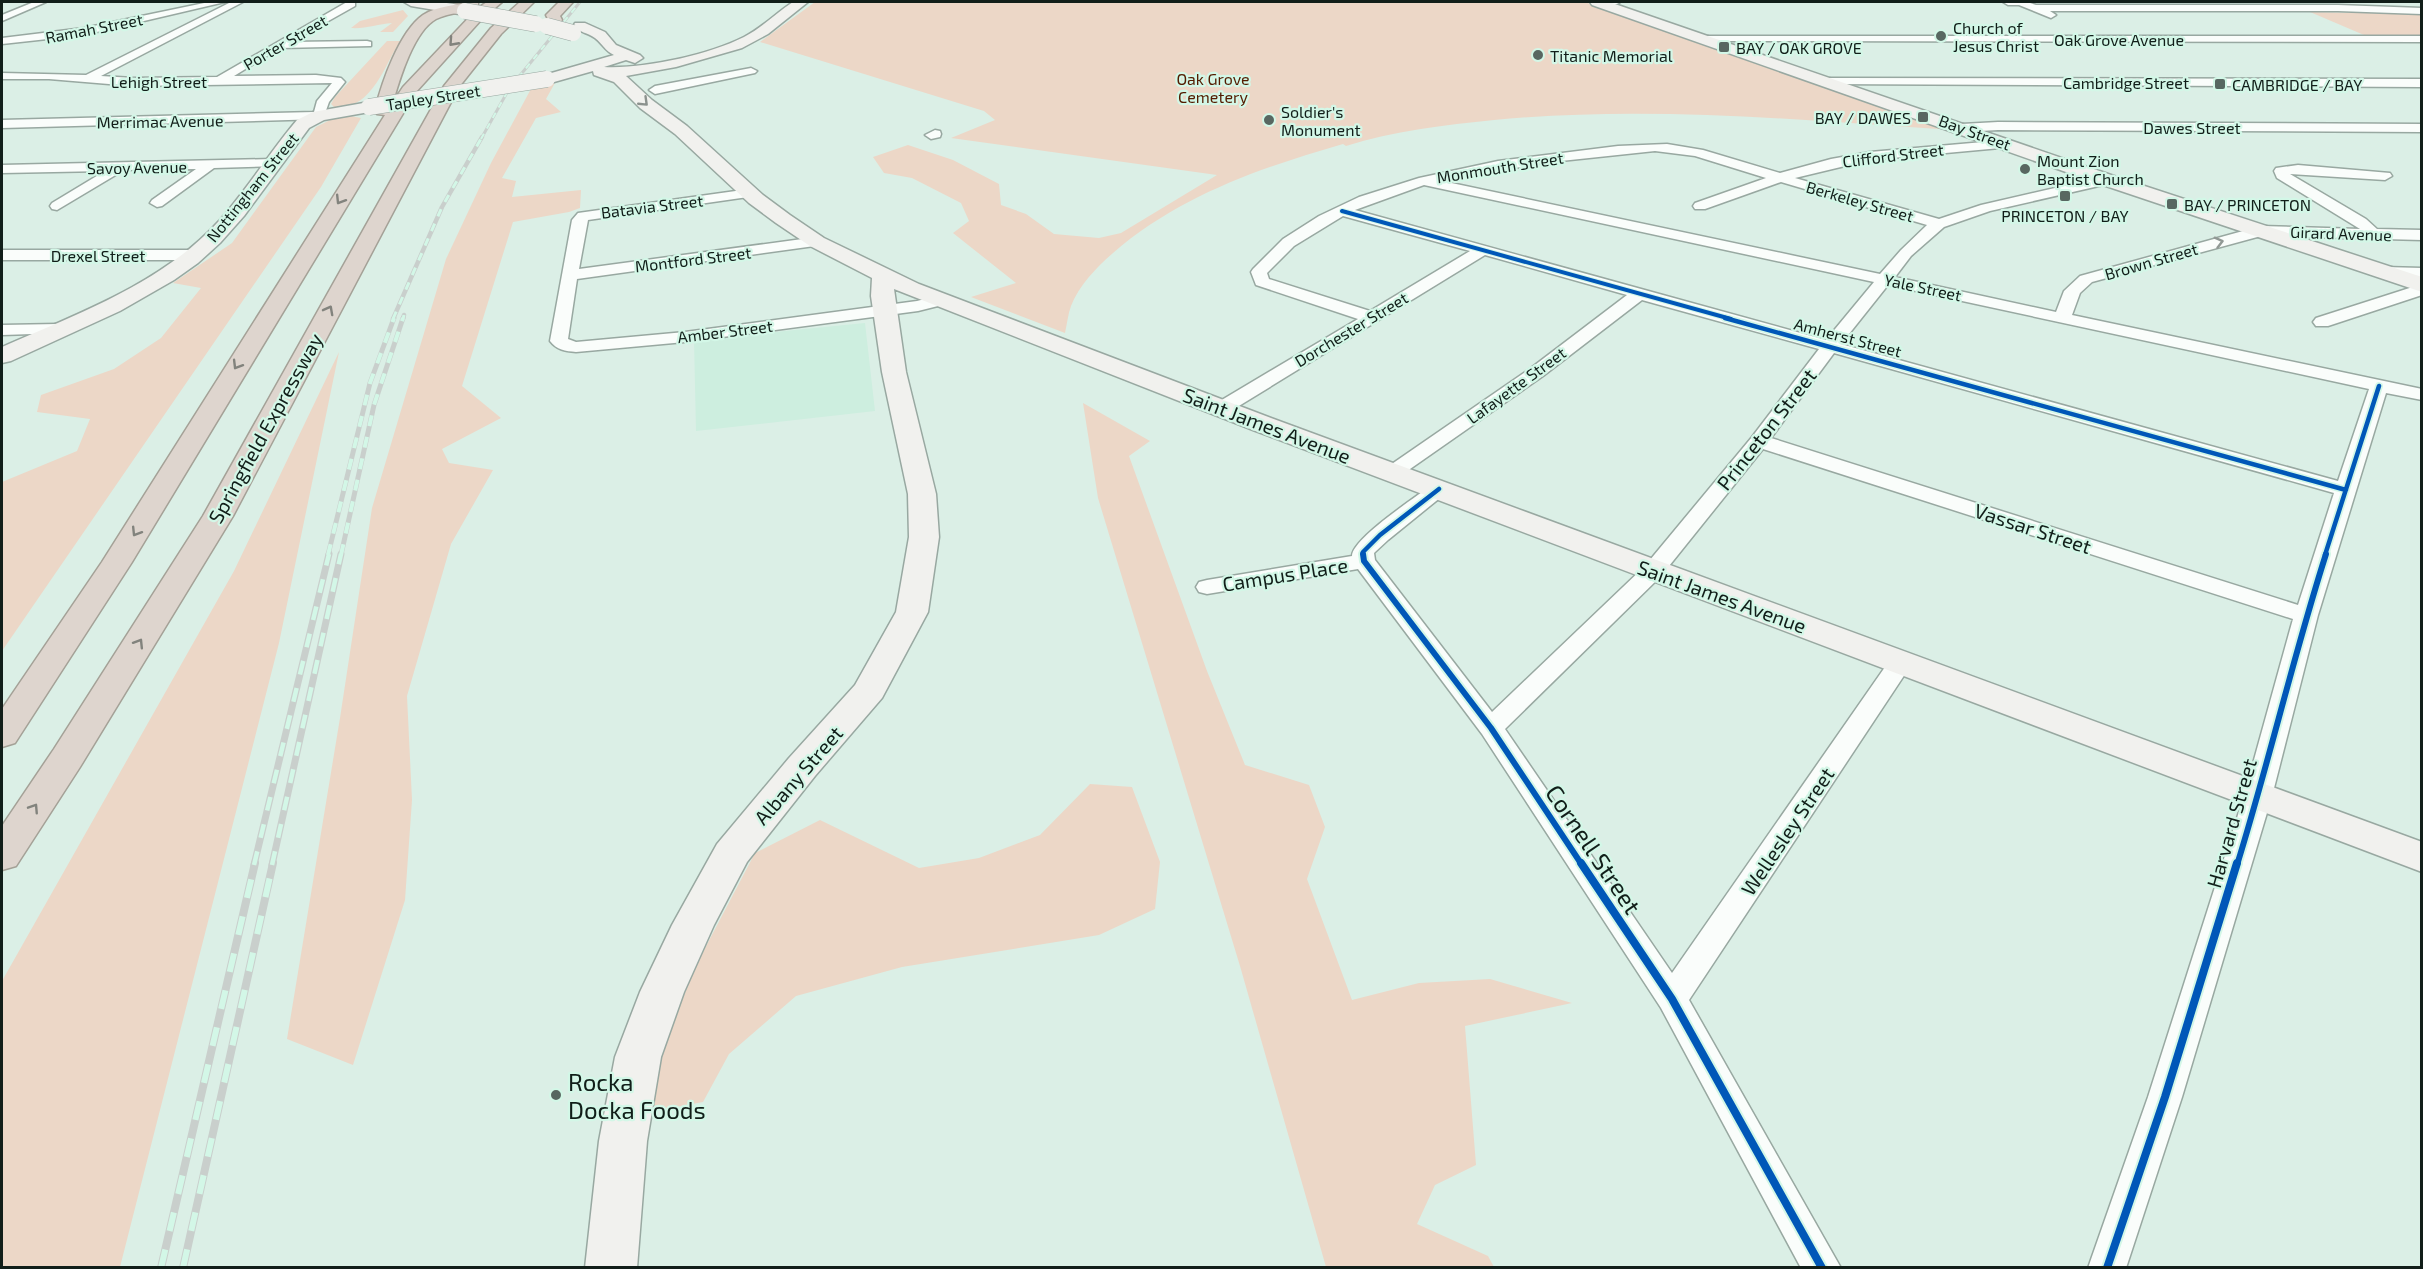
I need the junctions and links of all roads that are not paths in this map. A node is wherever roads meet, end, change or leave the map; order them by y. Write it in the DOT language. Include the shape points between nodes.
graph roads {
  1 [pos="40,2"];
  2 [pos="220,2"];
  3 [pos="238,2"];
  4 [pos="410,2"];
  5 [pos="552,2"];
  6 [pos="566,2"];
  7 [pos="801,2"];
  8 [pos="1597,2"];
  9 [pos="1615,2"];
  10 [pos="2008,2"];
  11 [pos="2020,2"];
  12 [pos="351,4"];
  13 [pos="466,5"];
  14 [pos="2037,8"];
  15 [pos="2421,11"];
  16 [pos="2,18"];
  17 [pos="544,18"];
  18 [pos="2058,18"];
  19 [pos="426,19"];
  20 [pos="2080,28"];
  21 [pos="577,30"];
  22 [pos="519,34"];
  23 [pos="1708,39"];
  24 [pos="2102,39"];
  25 [pos="2421,39"];
  26 [pos="2,41"];
  27 [pos="367,44"];
  28 [pos="278,45"];
  29 [pos="500,51"];
  30 [pos="642,63"];
  31 [pos="603,69"];
  32 [pos="751,71"];
  33 [pos="2,76"];
  34 [pos="316,78"];
  35 [pos="87,79"];
  36 [pos="219,80"];
  37 [pos="1830,82"];
  38 [pos="2421,83"];
  39 [pos="655,90"];
  40 [pos="435,115"];
  41 [pos="319,116"];
  42 [pos="2,124"];
  43 [pos="1962,128"];
  44 [pos="2421,128"];
  45 [pos="681,130"];
  46 [pos="377,139"];
  47 [pos="2007,144"];
  48 [pos="272,164"];
  49 [pos="210,165"];
  50 [pos="120,167"];
  51 [pos="2,169"];
  52 [pos="2385,176"];
  53 [pos="1781,178"];
  54 [pos="1424,180"];
  55 [pos="2108,180"];
  56 [pos="750,193"];
  57 [pos="157,203"];
  58 [pos="57,206"];
  59 [pos="1700,206"];
  60 [pos="1342,211"];
  61 [pos="1939,224"];
  62 [pos="2260,231"];
  63 [pos="2368,235"];
  64 [pos="2421,235"];
  65 [pos="817,243"];
  66 [pos="1481,250"];
  67 [pos="2,255"];
  68 [pos="195,255"];
  69 [pos="2384,273"];
  70 [pos="2421,273"];
  71 [pos="569,275"];
  72 [pos="1886,279"];
  73 [pos="2421,287"];
  74 [pos="884,294"];
  75 [pos="1638,295"];
  76 [pos="940,300"];
  77 [pos="1370,317"];
  78 [pos="2062,317"];
  79 [pos="2322,322"];
  80 [pos="58,329"];
  81 [pos="2,330"];
  82 [pos="566,346"];
  83 [pos="1830,346"];
  84 [pos="2,356"];
  85 [pos="2379,386"];
  86 [pos="2421,395"];
  87 [pos="1222,408"];
  88 [pos="1759,441"];
  89 [pos="1393,472"];
  90 [pos="1439,489"];
  91 [pos="2346,490"];
  92 [pos="1364,561"];
  93 [pos="1653,570"];
  94 [pos="1207,587"];
  95 [pos="2306,615"];
  96 [pos="1901,662"];
  97 [pos="1491,728"];
  98 [pos="2,735"];
  99 [pos="2258,796"];
  100 [pos="2,856"];
  101 [pos="2421,858"];
  102 [pos="1672,999"];
  103 [pos="611,1268"];
  104 [pos="1822,1268"];
  105 [pos="2107,1268"];
  1 -- 16 [label="street"];
  2 -- 26 [label="street, Ramah Street" via="48,38"];
  3 -- 35 [label="street"];
  4 -- 13 [label="main road"];
  4 -- 19 [label="highway" via="425,11"];
  5 -- 22 [label="highway"];
  6 -- 17 [label="highway, Springfield Expressway"];
  7 -- 30 [label="main road" via="748,41 710,53"];
  8 -- 9 [label="street"];
  8 -- 23 [label="main road, Bay Street"];
  10 -- 11 [label="street"];
  11 -- 14 [label="street"];
  12 -- 28 [label="street, Porter Street"];
  13 -- 17 [label="main road, bridge"];
  13 -- 19 [label="highway"];
  13 -- 46 [label="highway, one-way" via="476,17 409,90"];
  14 -- 15 [label="street"];
  14 -- 18 [label="street"];
  17 -- 21 [label="main road, bridge"];
  17 -- 40 [label="highway, Springfield Expressway" via="496,31 468,64"];
  19 -- 46 [label="highway" via="406,46 384,101"];
  20 -- 24 [label="street"];
  21 -- 30 [label="main road" via="600,36 611,48"];
  21 -- 31 [label="main road" via="602,56"];
  23 -- 24 [label="street, Oak Grove Avenue"];
  23 -- 37 [label="main road, Bay Street"];
  24 -- 25 [label="street, Oak Grove Avenue"];
  27 -- 28 [label="street"];
  28 -- 36 [label="street, Porter Street"];
  29 -- 40 [label="highway"];
  30 -- 31 [label="main road, Tapley Street"];
  30 -- 39 [label="main road" via="640,78"];
  31 -- 41 [label="main road, Tapley Street, bridge"];
  31 -- 45 [label="main road, one-way"];
  32 -- 39 [label="street"];
  33 -- 35 [label="street, Lehigh Street"];
  34 -- 36 [label="street, Lehigh Street"];
  34 -- 41 [label="street, Nottingham Street" via="339,82 323,101"];
  35 -- 36 [label="street, Lehigh Street"];
  37 -- 38 [label="street, Cambridge Street"];
  37 -- 43 [label="main road, Bay Street"];
  39 -- 45 [label="main road"];
  100 -- 40 [label="highway, Springfield Expressway, one-way" via="218,516"];
  41 -- 42 [label="street, Merrimac Avenue"];
  41 -- 48 [label="main road, Nottingham Street" via="303,124"];
  43 -- 44 [label="street, Dawes Street"];
  43 -- 47 [label="main road, Bay Street"];
  45 -- 56 [label="main road, Saint James Avenue"];
  46 -- 98 [label="highway, one-way" via="117,562"];
  47 -- 53 [label="street, Clifford Street" via="1882,153"];
  47 -- 55 [label="main road, Bay Street"];
  48 -- 49 [label="street, Savoy Avenue"];
  48 -- 68 [label="main road, Nottingham Street" via="228,224"];
  49 -- 50 [label="street, Savoy Avenue"];
  49 -- 57 [label="street"];
  50 -- 51 [label="street, Savoy Avenue"];
  50 -- 58 [label="street"];
  52 -- 63 [label="street" via="2281,171 2361,222 2371,231"];
  53 -- 54 [label="street, Monmouth Street" via="1678,149 1661,148 1507,164"];
  53 -- 59 [label="street, Clifford Street"];
  53 -- 61 [label="street, Berkeley Street"];
  54 -- 60 [label="street, Monmouth Street"];
  54 -- 72 [label="street, Yale Street"];
  55 -- 61 [label="street, Princeton Street" via="1986,208"];
  55 -- 62 [label="main road, Bay Street"];
  56 -- 65 [label="main road, Saint James Avenue"];
  56 -- 71 [label="street, Batavia Street" via="583,216"];
  60 -- 66 [label="street, Amherst Street"];
  60 -- 77 [label="street, Monmouth Street" via="1303,230 1259,272 1262,282"];
  61 -- 72 [label="street, Princeton Street" via="1906,253"];
  62 -- 63 [label="street, Girard Avenue"];
  62 -- 69 [label="main road, Bay Street"];
  78 -- 62 [label="street, Brown Street, one-way" via="2072,291 2086,279"];
  63 -- 64 [label="street, Girard Avenue"];
  65 -- 71 [label="street, Montford Street"];
  65 -- 74 [label="main road, Saint James Avenue"];
  66 -- 75 [label="street, Amherst Street"];
  66 -- 77 [label="street, Dorchester Street"];
  67 -- 68 [label="street, Drexel Street"];
  68 -- 80 [label="main road, Nottingham Street" via="162,279"];
  69 -- 70 [label="street"];
  69 -- 73 [label="main road, Bay Street"];
  71 -- 82 [label="street, Batavia Street" via="559,341"];
  72 -- 78 [label="street, Yale Street"];
  72 -- 83 [label="street, Princeton Street"];
  73 -- 79 [label="street"];
  74 -- 76 [label="main road, Saint James Avenue"];
  74 -- 76 [label="street, Amber Street" via="918,306"];
  74 -- 82 [label="street, Amber Street" via="685,337"];
  74 -- 103 [label="main road, Albany Street" via="909,444 922,494 924,537 912,612 870,690 731,854 666,983 636,1068 622,1141"];
  75 -- 83 [label="street, Amherst Street"];
  75 -- 89 [label="street, Lafayette Street" via="1537,372"];
  76 -- 87 [label="main road, Saint James Avenue"];
  77 -- 87 [label="street, Dorchester Street"];
  78 -- 85 [label="street, Yale Street"];
  80 -- 81 [label="street"];
  80 -- 84 [label="main road, Nottingham Street"];
  83 -- 88 [label="street, Princeton Street"];
  83 -- 91 [label="street, Amherst Street"];
  85 -- 86 [label="street, Yale Street"];
  85 -- 91 [label="street, Harvard Street"];
  87 -- 89 [label="main road, Saint James Avenue"];
  88 -- 93 [label="street, Princeton Street"];
  88 -- 95 [label="street, Vassar Street"];
  89 -- 90 [label="main road, Saint James Avenue"];
  90 -- 92 [label="street" via="1380,535 1363,552"];
  90 -- 93 [label="main road, Saint James Avenue"];
  91 -- 95 [label="street, Harvard Street"];
  92 -- 94 [label="street, Campus Place"];
  92 -- 97 [label="street, Cornell Street"];
  93 -- 96 [label="main road, Saint James Avenue"];
  93 -- 97 [label="street, Princeton Street"];
  95 -- 99 [label="street, Harvard Street"];
  96 -- 99 [label="main road, Saint James Avenue"];
  96 -- 102 [label="street, Wellesley Street"];
  97 -- 102 [label="street, Cornell Street"];
  99 -- 101 [label="main road, Saint James Avenue"];
  99 -- 105 [label="street, Harvard Street" via="2165,1097"];
  102 -- 104 [label="street, Cornell Street"];
}
